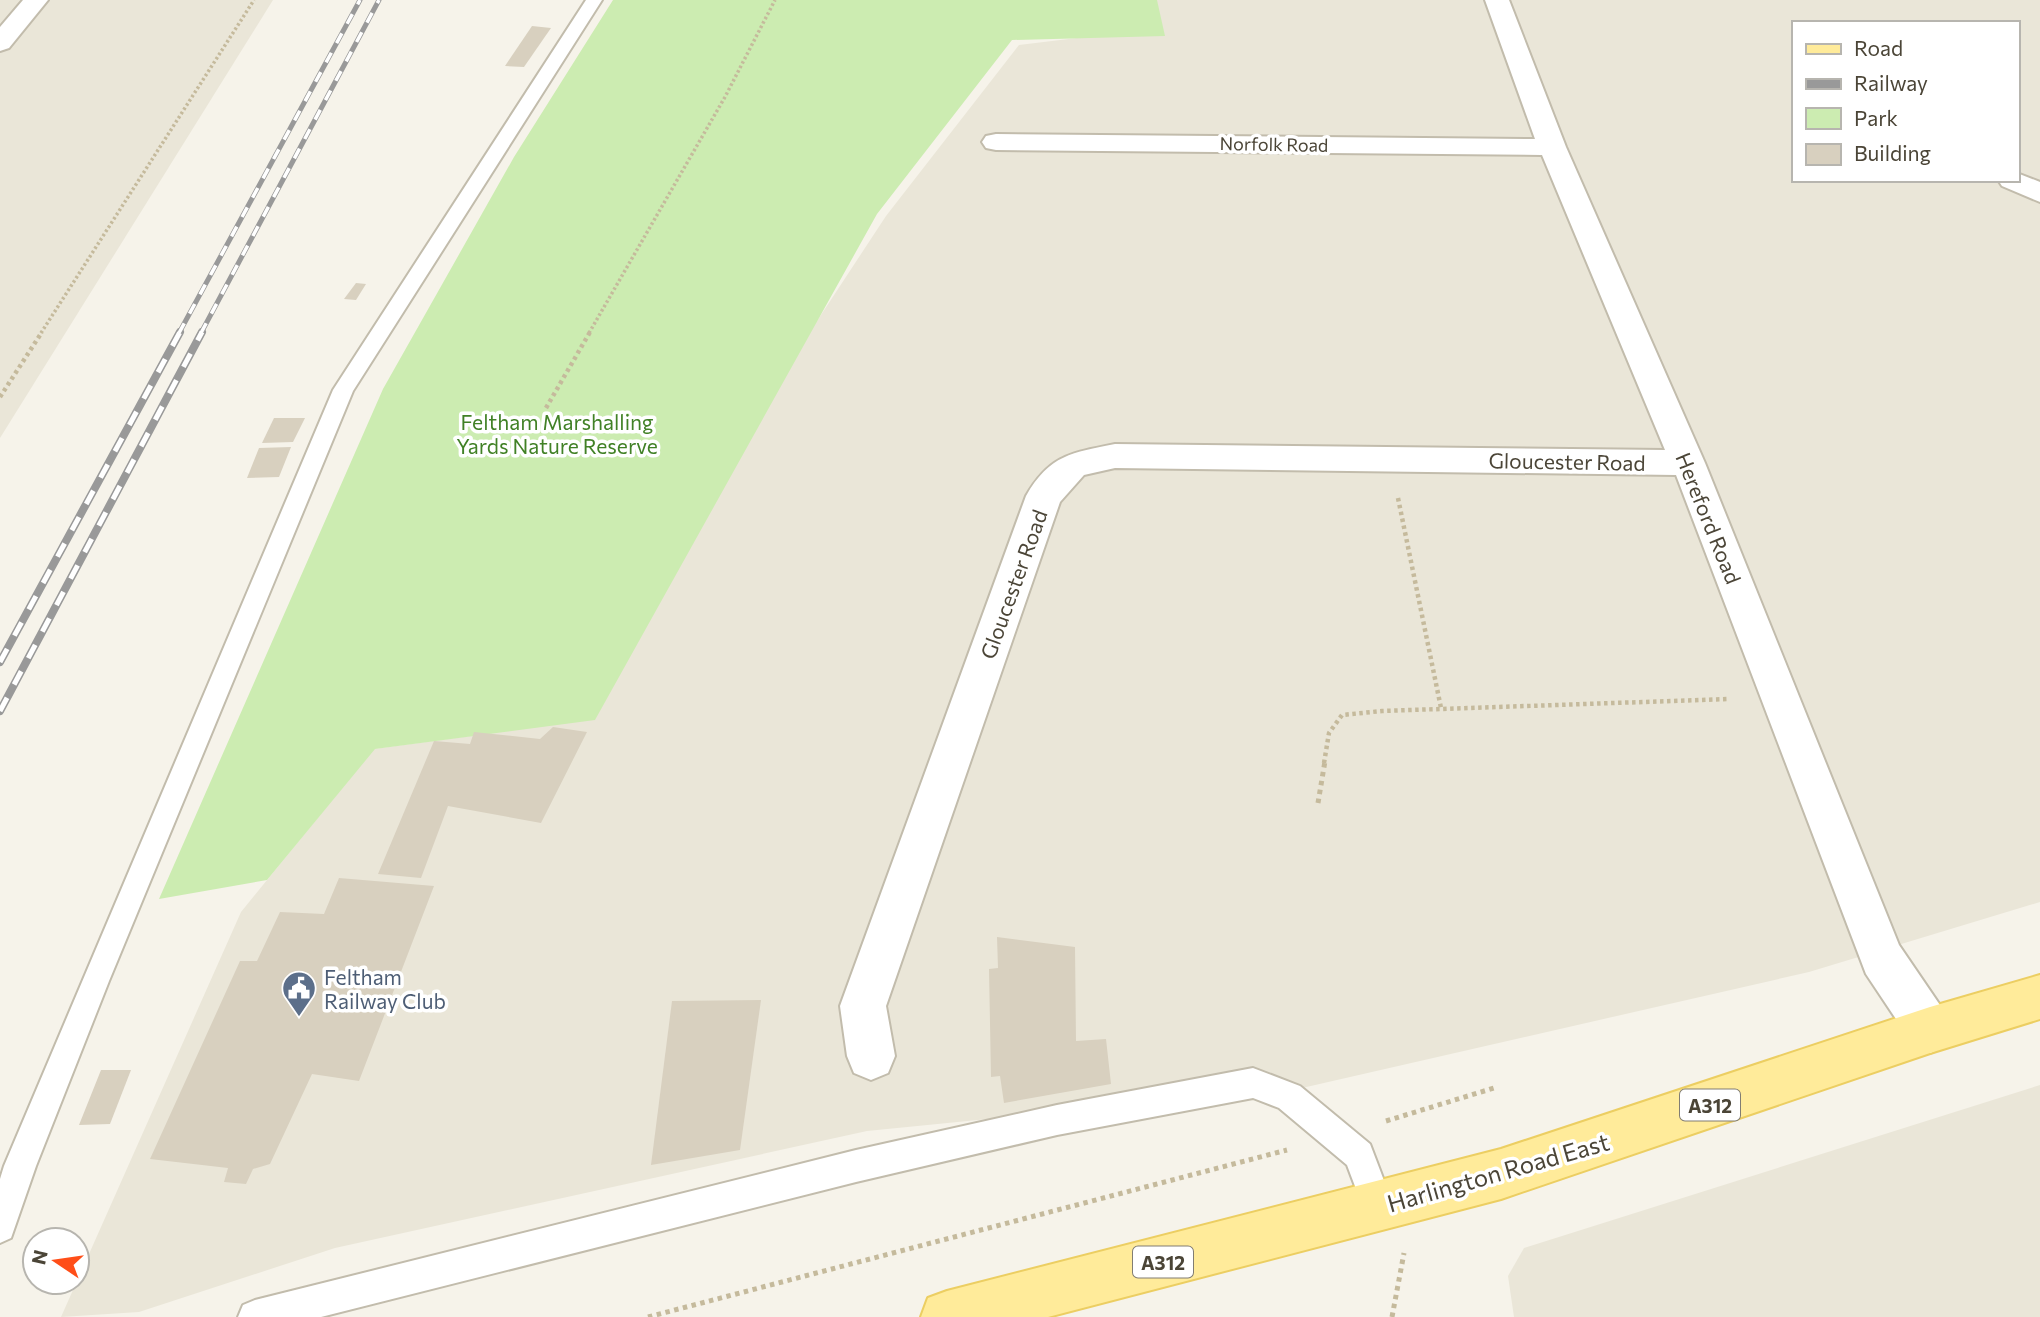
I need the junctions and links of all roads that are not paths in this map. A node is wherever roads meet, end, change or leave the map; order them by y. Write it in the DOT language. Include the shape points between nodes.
graph roads {
  1 [pos="36,0"];
  2 [pos="594,0"];
  3 [pos="1497,0"];
  4 [pos="8,23"];
  5 [pos="0,43"];
  6 [pos="996,142"];
  7 [pos="1552,147"];
  8 [pos="2016,182"];
  9 [pos="2040,193"];
  10 [pos="1688,463"];
  11 [pos="2040,997"];
  12 [pos="1930,1030"];
  13 [pos="871,1056"];
  14 [pos="1392,1226"];
  15 [pos="0,1227"];
  16 [pos="255,1317"];
  17 [pos="947,1317"];
  1 -- 4 [label="street"];
  2 -- 15 [label="lane" via="343,390 90,994"];
  3 -- 7 [label="street, Hereford Road"];
  4 -- 5 [label="street"];
  6 -- 7 [label="street, Norfolk Road"];
  7 -- 10 [label="street, Hereford Road"];
  8 -- 9 [label="street"];
  10 -- 12 [label="street, Hereford Road" via="1882,959"];
  10 -- 13 [label="street, Gloucester Road" via="1115,456 1073,465 1044,496 863,1006"];
  11 -- 12 [label="main road, Harlington Road East / A312"];
  12 -- 14 [label="main road, Harlington Road East / A312" via="1558,1157"];
  14 -- 16 [label="lane" via="1359,1154 1290,1097 1253,1083 1057,1120 869,1163"];
  14 -- 17 [label="main road, Harlington Road East / A312"];
}
